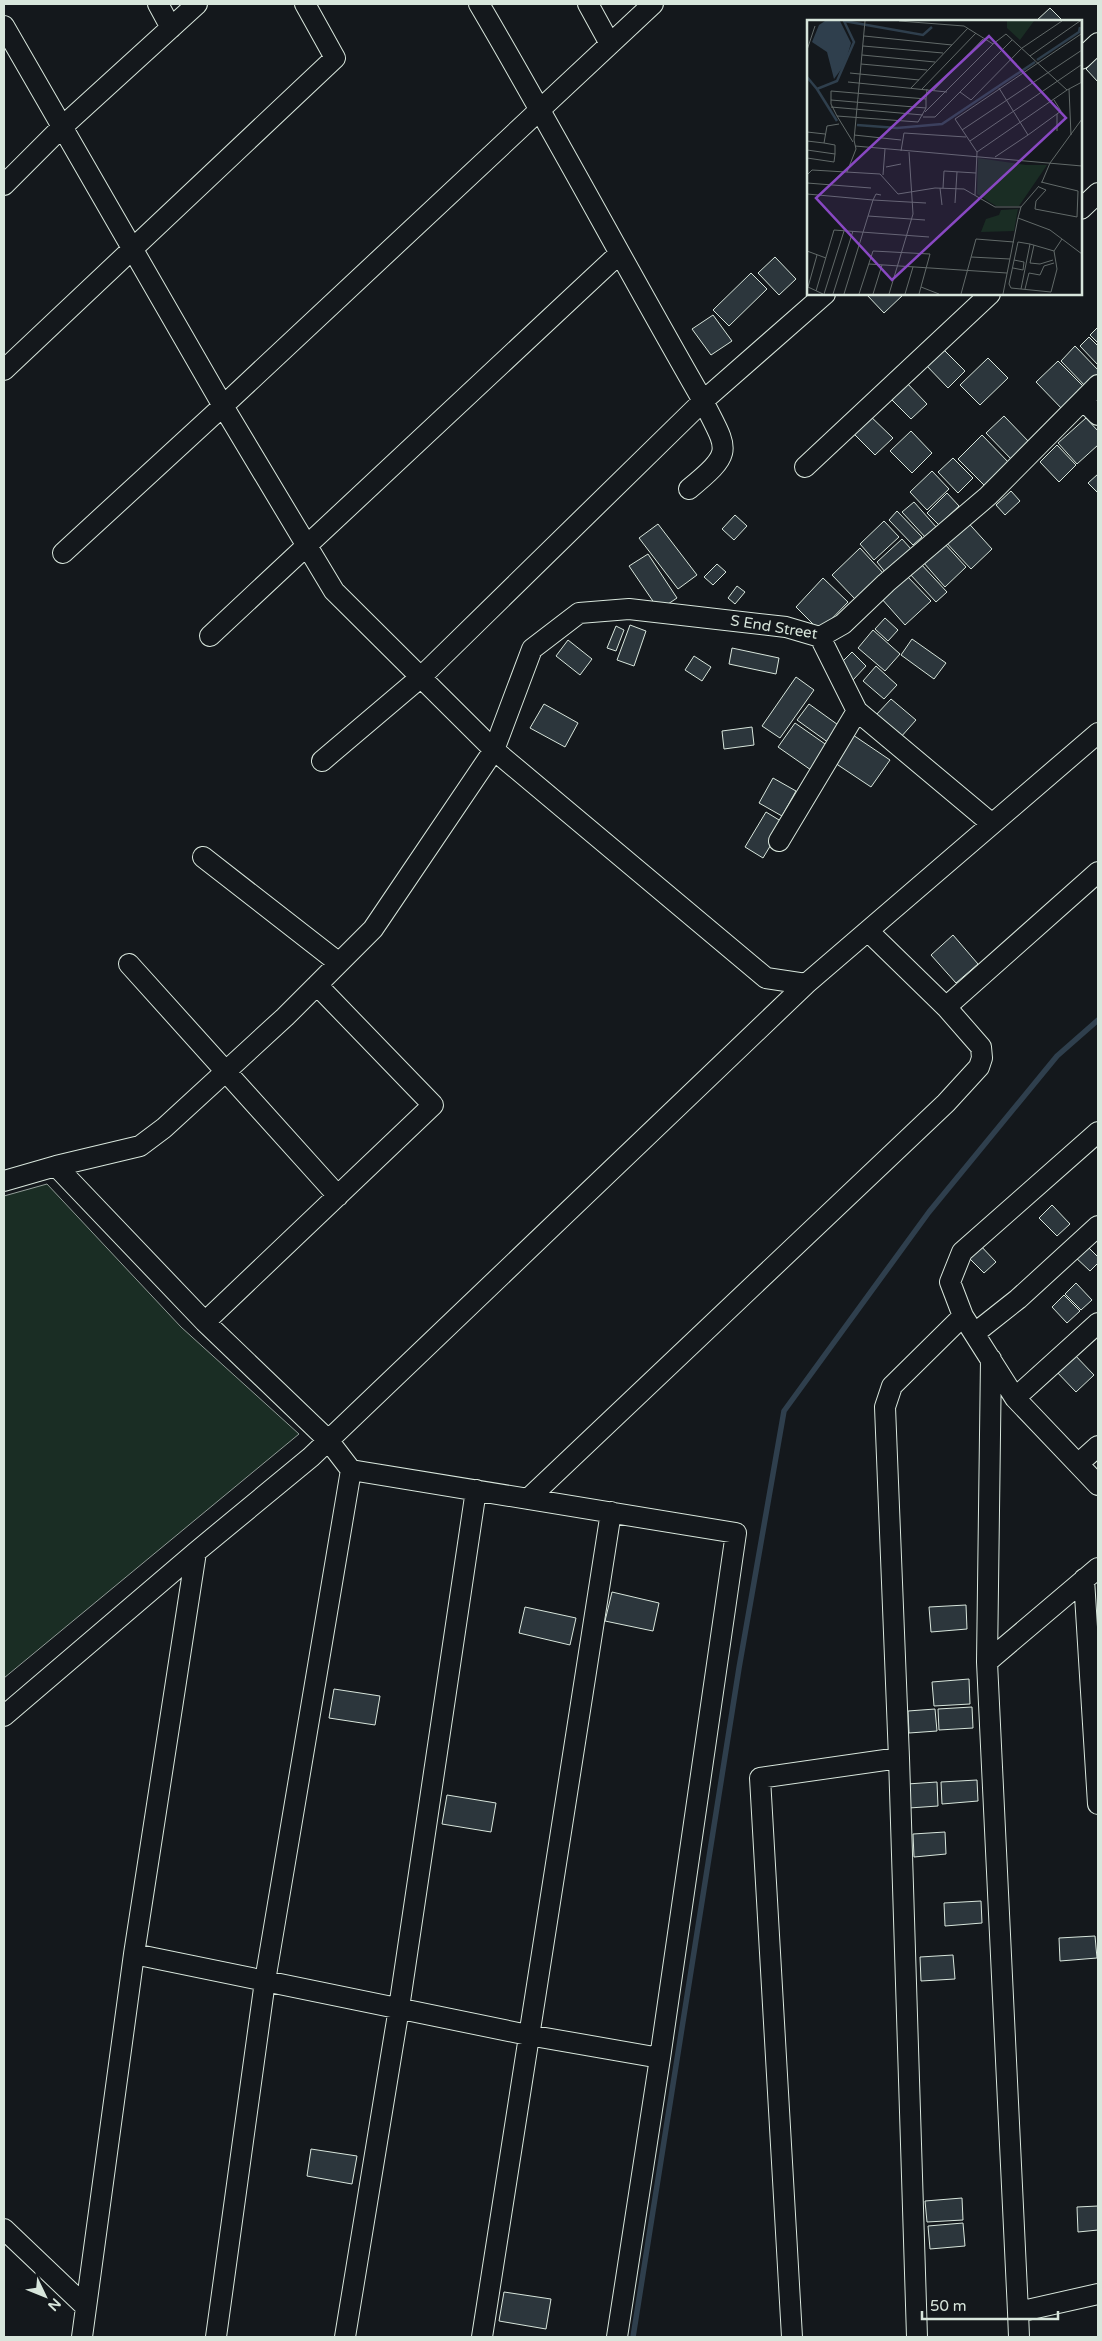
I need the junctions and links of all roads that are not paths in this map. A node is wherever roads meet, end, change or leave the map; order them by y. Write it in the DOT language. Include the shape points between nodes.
graph roads {
  1 [pos="158,4"];
  2 [pos="197,4"];
  3 [pos="305,4"];
  4 [pos="479,4"];
  5 [pos="588,4"];
  6 [pos="654,4"];
  7 [pos="4,26"];
  8 [pos="171,28"];
  9 [pos="1098,43"];
  10 [pos="610,44"];
  11 [pos="1082,58"];
  12 [pos="541,109"];
  13 [pos="62,127"];
  14 [pos="4,185"];
  15 [pos="1098,193"];
  16 [pos="1082,208"];
  17 [pos="132,249"];
  18 [pos="619,254"];
  19 [pos="824,295"];
  20 [pos="989,295"];
  21 [pos="4,370"];
  22 [pos="1098,385"];
  23 [pos="1083,400"];
  24 [pos="704,401"];
  25 [pos="223,406"];
  26 [pos="1098,415"];
  27 [pos="804,467"];
  28 [pos="690,489"];
  29 [pos="308,546"];
  30 [pos="63,553"];
  31 [pos="210,636"];
  32 [pos="820,637"];
  33 [pos="421,677"];
  34 [pos="857,711"];
  35 [pos="1098,733"];
  36 [pos="494,750"];
  37 [pos="322,761"];
  38 [pos="992,824"];
  39 [pos="779,841"];
  40 [pos="202,857"];
  41 [pos="1098,872"];
  42 [pos="868,931"];
  43 [pos="128,964"];
  44 [pos="339,964"];
  45 [pos="806,984"];
  46 [pos="317,986"];
  47 [pos="946,1007"];
  48 [pos="226,1072"];
  49 [pos="1098,1132"];
  50 [pos="56,1166"];
  51 [pos="4,1181"];
  52 [pos="338,1196"];
  53 [pos="1098,1226"];
  54 [pos="963,1316"];
  55 [pos="205,1322"];
  56 [pos="1098,1323"];
  57 [pos="975,1333"];
  58 [pos="991,1359"];
  59 [pos="1015,1398"];
  60 [pos="328,1440"];
  61 [pos="1098,1446"];
  62 [pos="1078,1464"];
  63 [pos="351,1470"];
  64 [pos="1098,1486"];
  65 [pos="476,1490"];
  66 [pos="528,1499"];
  67 [pos="611,1512"];
  68 [pos="196,1552"];
  69 [pos="1091,1574"];
  70 [pos="987,1662"];
  71 [pos="4,1716"];
  72 [pos="899,1758"];
  73 [pos="1098,1804"];
  74 [pos="134,1954"];
  75 [pos="265,1981"];
  76 [pos="400,2008"];
  77 [pos="528,2035"];
  78 [pos="660,2058"];
  79 [pos="4,2229"];
  80 [pos="1098,2294"];
  81 [pos="86,2307"];
  82 [pos="1018,2312"];
  83 [pos="82,2337"];
  84 [pos="216,2337"];
  85 [pos="345,2337"];
  86 [pos="482,2337"];
  87 [pos="616,2337"];
  88 [pos="792,2337"];
  89 [pos="917,2337"];
  90 [pos="1019,2337"];
  1 -- 8 [label="street"];
  2 -- 8 [label="street"];
  3 -- 17 [label="street" via="336,58"];
  4 -- 12 [label="street"];
  5 -- 10 [label="street"];
  6 -- 10 [label="street"];
  7 -- 13 [label="street"];
  8 -- 13 [label="street"];
  9 -- 11 [label="street"];
  10 -- 12 [label="street"];
  12 -- 18 [label="street"];
  12 -- 25 [label="street"];
  13 -- 14 [label="street"];
  13 -- 17 [label="street"];
  15 -- 16 [label="street"];
  17 -- 21 [label="street"];
  17 -- 25 [label="street"];
  18 -- 24 [label="street"];
  18 -- 29 [label="street"];
  19 -- 24 [label="street"];
  20 -- 27 [label="street"];
  22 -- 23 [label="street, S End Street"];
  23 -- 26 [label="street"];
  23 -- 32 [label="street, S End Street" via="988,496 886,582 843,624"];
  24 -- 28 [label="street" via="724,443 722,457"];
  24 -- 33 [label="street"];
  25 -- 29 [label="street"];
  25 -- 30 [label="street"];
  29 -- 31 [label="street"];
  29 -- 33 [label="street" via="334,591"];
  32 -- 34 [label="street"];
  32 -- 36 [label="street, S End Street" via="786,626 629,609 579,614 532,649"];
  33 -- 36 [label="street"];
  33 -- 37 [label="street"];
  34 -- 38 [label="street"];
  34 -- 39 [label="street"];
  35 -- 38 [label="street"];
  36 -- 44 [label="street, S End Street" via="373,929"];
  36 -- 45 [label="street" via="766,978"];
  38 -- 42 [label="street"];
  40 -- 44 [label="street"];
  41 -- 47 [label="street"];
  42 -- 45 [label="street"];
  42 -- 47 [label="street"];
  43 -- 48 [label="street"];
  44 -- 46 [label="street, S End Street"];
  45 -- 60 [label="street"];
  46 -- 48 [label="street, S End Street"];
  46 -- 52 [label="street" via="433,1106"];
  47 -- 66 [label="street" via="981,1047 980,1067 946,1103"];
  48 -- 50 [label="street, S End Street" via="140,1146"];
  48 -- 52 [label="street"];
  49 -- 54 [label="street" via="962,1252 950,1282"];
  50 -- 51 [label="street, S End Street"];
  50 -- 55 [label="street"];
  52 -- 55 [label="street"];
  53 -- 57 [label="street" via="1018,1299"];
  54 -- 57 [label="street"];
  54 -- 72 [label="street" via="892,1386 886,1407"];
  55 -- 60 [label="street"];
  56 -- 59 [label="street"];
  57 -- 58 [label="street"];
  58 -- 59 [label="street"];
  58 -- 70 [label="street"];
  59 -- 62 [label="street"];
  60 -- 63 [label="street"];
  60 -- 68 [label="street"];
  61 -- 62 [label="street"];
  62 -- 64 [label="street"];
  63 -- 65 [label="street"];
  63 -- 75 [label="street"];
  65 -- 66 [label="street"];
  65 -- 76 [label="street"];
  66 -- 67 [label="street"];
  67 -- 77 [label="street"];
  67 -- 78 [label="street" via="736,1533"];
  68 -- 71 [label="street"];
  68 -- 74 [label="street"];
  69 -- 70 [label="street"];
  69 -- 73 [label="street"];
  70 -- 82 [label="street"];
  72 -- 88 [label="street" via="760,1778"];
  72 -- 89 [label="street"];
  74 -- 75 [label="street"];
  74 -- 81 [label="street"];
  75 -- 76 [label="street"];
  75 -- 84 [label="street"];
  76 -- 77 [label="street"];
  76 -- 85 [label="street"];
  77 -- 78 [label="street"];
  77 -- 86 [label="street"];
  78 -- 87 [label="street"];
  79 -- 81 [label="street"];
  80 -- 82 [label="street"];
  81 -- 83 [label="street"];
  82 -- 90 [label="street"];
}
